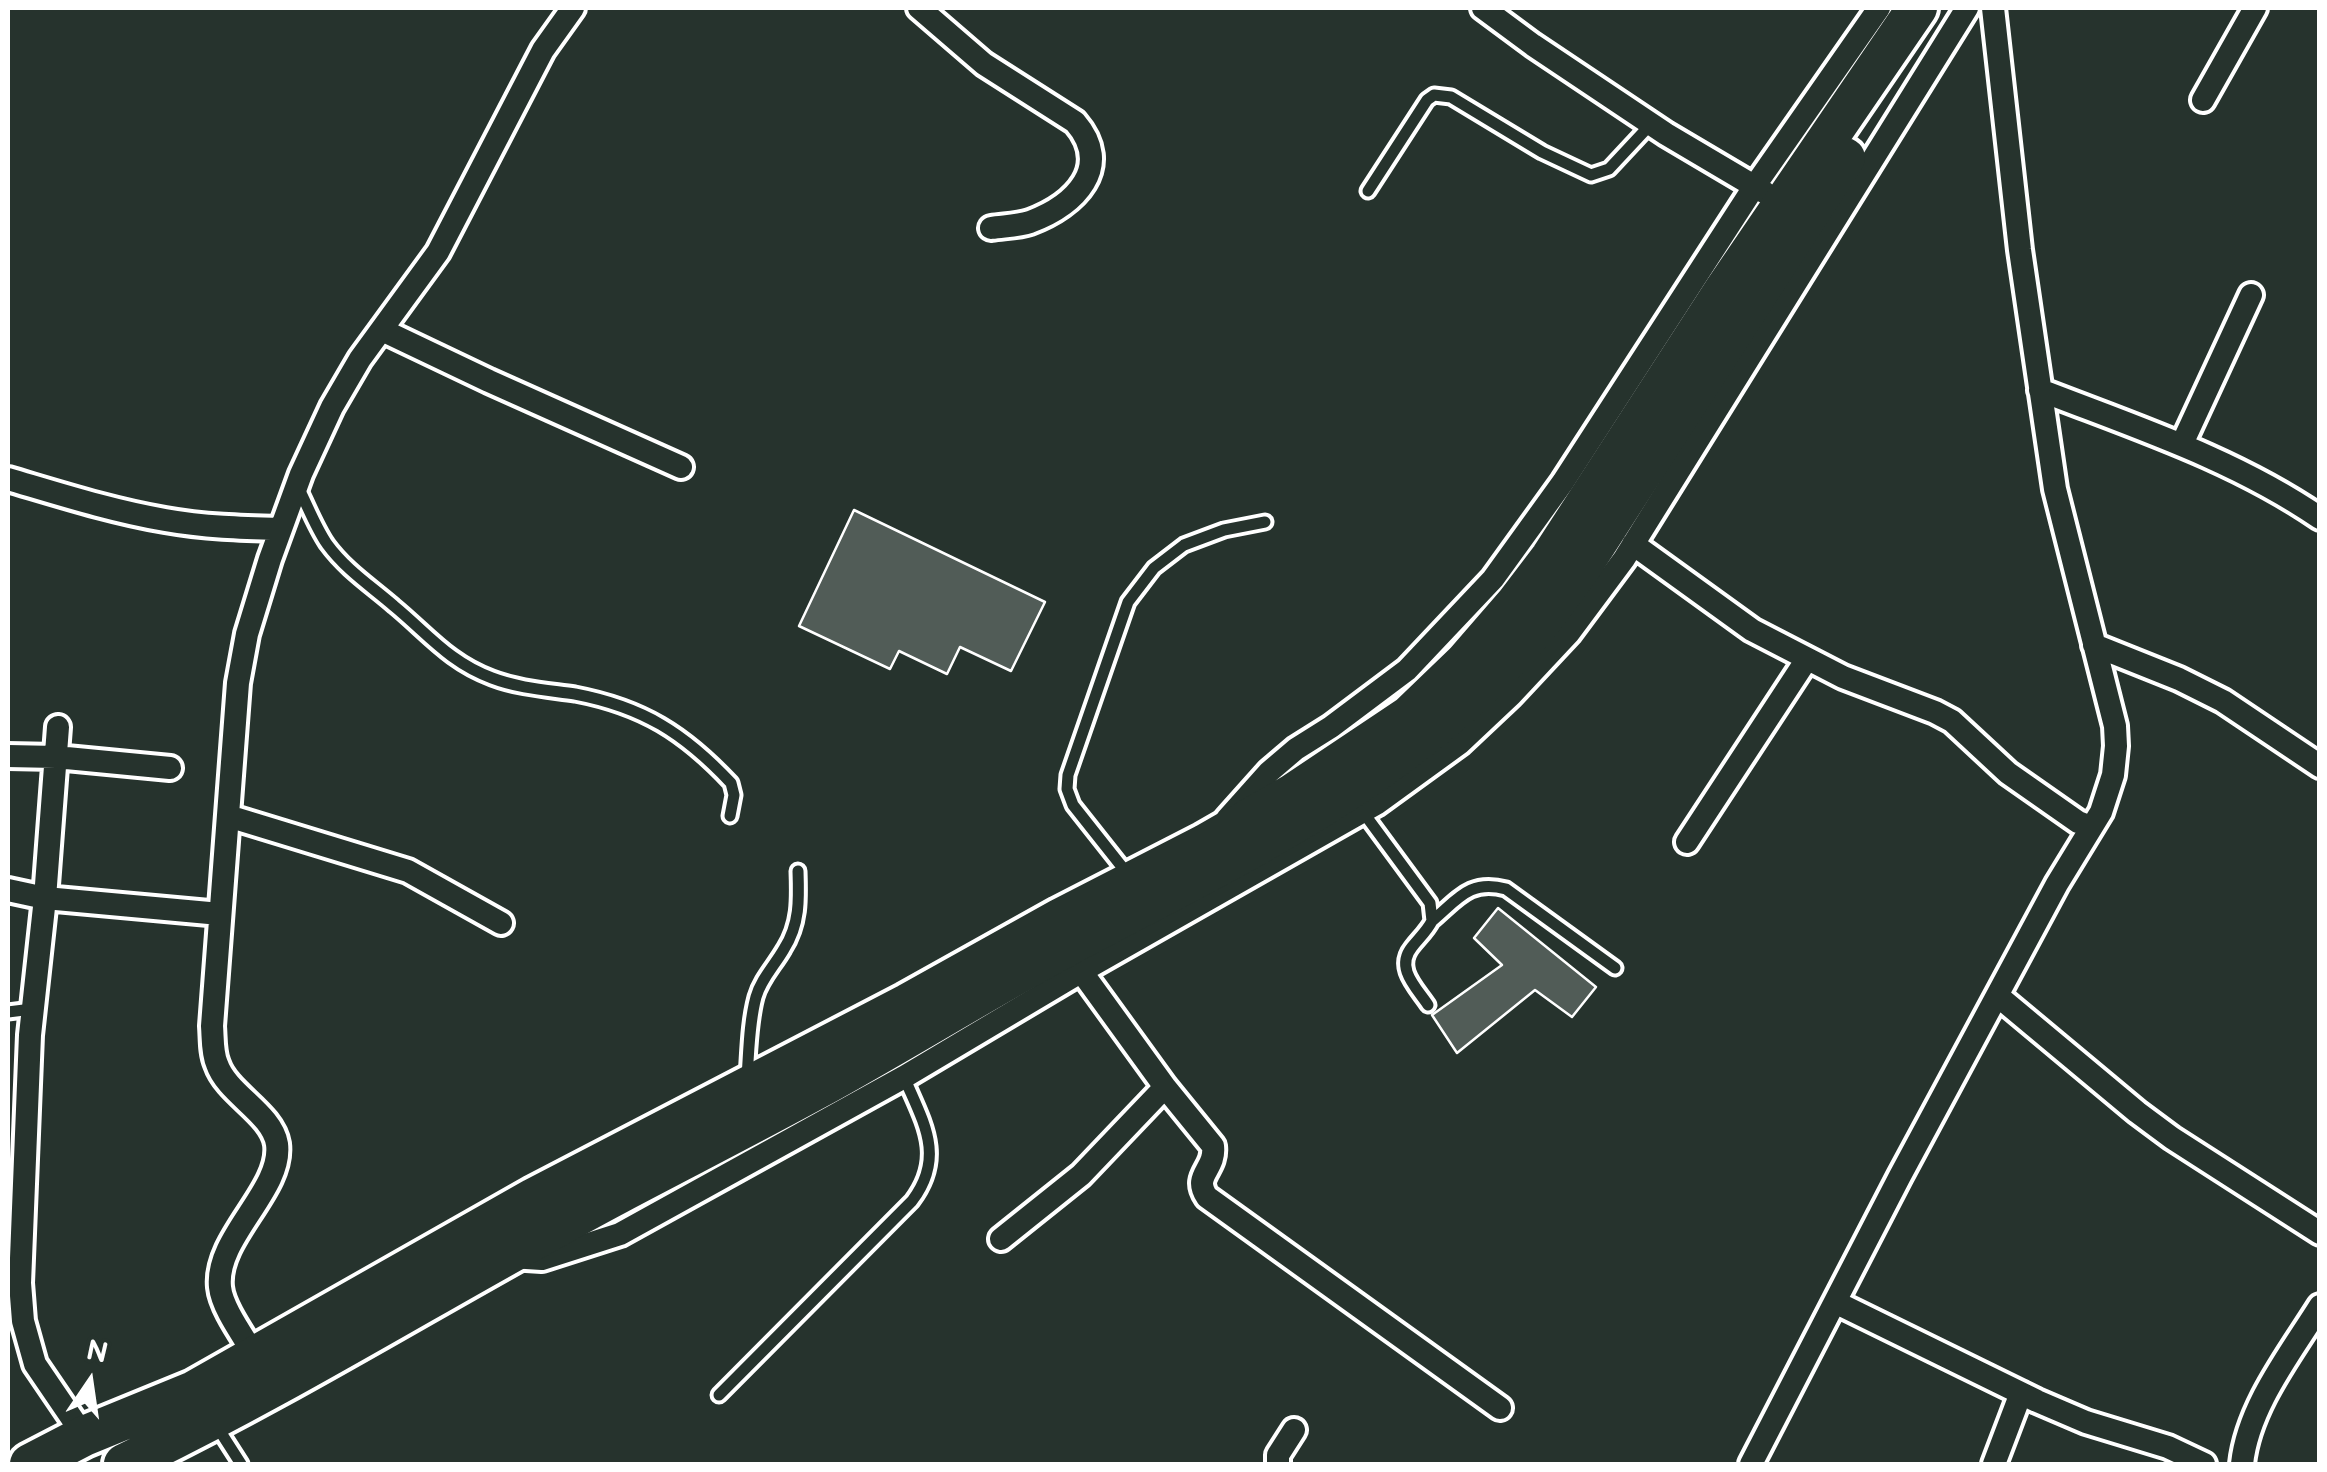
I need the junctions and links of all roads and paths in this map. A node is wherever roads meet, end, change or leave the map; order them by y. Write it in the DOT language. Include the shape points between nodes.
graph roads {
  1 [pos="573,8"];
  2 [pos="918,8"];
  3 [pos="1483,8"];
  4 [pos="1879,8"];
  5 [pos="1917,8"];
  6 [pos="1942,8"];
  7 [pos="1966,8"];
  8 [pos="1993,8"];
  9 [pos="2254,8"];
  10 [pos="2203,100"];
  11 [pos="1651,124"];
  12 [pos="1368,190"];
  13 [pos="1769,194"];
  14 [pos="991,228"];
  15 [pos="2251,295"];
  16 [pos="382,330"];
  17 [pos="2040,390"];
  18 [pos="2182,444"];
  19 [pos="681,467"];
  20 [pos="8,480"];
  21 [pos="297,486"];
  22 [pos="2320,518"];
  23 [pos="1265,522"];
  24 [pos="281,529"];
  25 [pos="1633,544"];
  26 [pos="2094,645"];
  27 [pos="1807,659"];
  28 [pos="58,727"];
  29 [pos="8,756"];
  30 [pos="56,758"];
  31 [pos="2320,766"];
  32 [pos="170,768"];
  33 [pos="1363,812"];
  34 [pos="228,816"];
  35 [pos="730,816"];
  36 [pos="2092,827"];
  37 [pos="1687,842"];
  38 [pos="798,871"];
  39 [pos="1133,881"];
  40 [pos="8,890"];
  41 [pos="45,898"];
  42 [pos="220,914"];
  43 [pos="1432,920"];
  44 [pos="501,923"];
  45 [pos="1064,949"];
  46 [pos="1615,968"];
  47 [pos="1998,996"];
  48 [pos="1428,1005"];
  49 [pos="32,1009"];
  50 [pos="8,1012"];
  51 [pos="904,1077"];
  52 [pos="746,1086"];
  53 [pos="1165,1087"];
  54 [pos="2320,1233"];
  55 [pos="1001,1239"];
  56 [pos="502,1257"];
  57 [pos="1836,1302"];
  58 [pos="2320,1306"];
  59 [pos="256,1356"];
  60 [pos="2021,1393"];
  61 [pos="719,1395"];
  62 [pos="1500,1408"];
  63 [pos="214,1421"];
  64 [pos="1294,1430"];
  65 [pos="84,1436"];
  66 [pos="30,1464"];
  67 [pos="124,1464"];
  68 [pos="241,1464"];
  69 [pos="1278,1464"];
  70 [pos="1752,1464"];
  71 [pos="1994,1464"];
  72 [pos="2204,1464"];
  73 [pos="2242,1464"];
  1 -- 16 [label="street" via="543,50 438,252"];
  2 -- 14 [label="street" via="984,64 1075,122 1090,150 1089,175 1079,191 1028,222"];
  3 -- 11 [label="street"];
  4 -- 13 [label="street"];
  5 -- 13 [label="highway"];
  6 -- 45 [label="highway" via="1582,566 1502,667 1428,735 1366,780"];
  7 -- 25 [label="street"];
  8 -- 17 [label="street"];
  9 -- 10 [label="street"];
  11 -- 12 [label="lane" via="1609,169 1591,175 1451,97 1434,95"];
  11 -- 13 [label="street"];
  13 -- 39 [label="highway" via="1551,557 1464,662 1410,714 1292,794"];
  15 -- 18 [label="street"];
  16 -- 19 [label="street"];
  16 -- 21 [label="street" via="332,407"];
  17 -- 18 [label="street"];
  17 -- 26 [label="street" via="2055,488"];
  18 -- 22 [label="street"];
  20 -- 24 [label="street" via="164,520"];
  21 -- 24 [label="street"];
  21 -- 35 [label="lane" via="340,561 453,660 497,680 613,703 658,721 731,783"];
  23 -- 39 [label="lane" via="1184,545 1154,568 1128,602 1067,789 1080,816"];
  24 -- 34 [label="street" via="246,634"];
  25 -- 27 [label="street" via="1752,630"];
  25 -- 33 [label="street" via="1569,632 1511,695 1460,743"];
  26 -- 31 [label="street" via="2223,702"];
  26 -- 36 [label="street" via="2116,746 2113,775"];
  27 -- 36 [label="street" via="1952,721 2027,787"];
  27 -- 37 [label="street"];
  28 -- 30 [label="street"];
  29 -- 30 [label="street"];
  30 -- 32 [label="street"];
  30 -- 41 [label="street"];
  33 -- 43 [label="lane" via="1430,903"];
  33 -- 45 [label="street"];
  34 -- 42 [label="street"];
  34 -- 44 [label="street" via="408,871"];
  36 -- 47 [label="street"];
  38 -- 52 [label="lane" via="794,928 756,998"];
  39 -- 45 [label="highway"];
  40 -- 41 [label="street"];
  41 -- 42 [label="street"];
  41 -- 49 [label="street"];
  42 -- 59 [label="street" via="216,1063 274,1134 278,1148 221,1276 224,1302"];
  43 -- 46 [label="lane" via="1477,886 1506,889"];
  43 -- 48 [label="lane" via="1405,964"];
  45 -- 51 [label="street"];
  45 -- 52 [label="highway" via="907,1004"];
  45 -- 53 [label="street"];
  45 -- 56 [label="highway"];
  47 -- 54 [label="street" via="2172,1138"];
  47 -- 57 [label="street"];
  49 -- 50 [label="lane"];
  49 -- 65 [label="street" via="23,1321 35,1364"];
  51 -- 56 [label="street" via="620,1234 542,1259"];
  51 -- 61 [label="lane" via="931,1150 925,1184"];
  52 -- 59 [label="highway"];
  53 -- 55 [label="street" via="1081,1175"];
  53 -- 62 [label="street" via="1214,1146 1202,1181 1207,1197"];
  56 -- 63 [label="highway"];
  57 -- 60 [label="street"];
  57 -- 70 [label="street"];
  58 -- 73 [label="street" via="2259,1409"];
  59 -- 65 [label="highway" via="194,1392"];
  60 -- 71 [label="street"];
  60 -- 72 [label="street"];
  63 -- 67 [label="highway"];
  63 -- 68 [label="lane"];
  64 -- 69 [label="street"];
  65 -- 66 [label="highway"];
}
